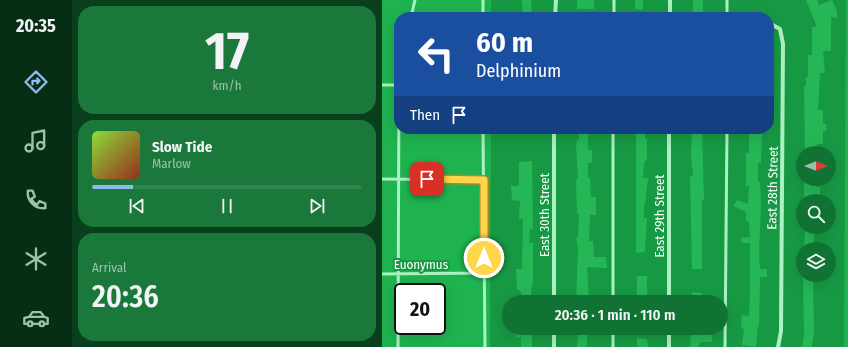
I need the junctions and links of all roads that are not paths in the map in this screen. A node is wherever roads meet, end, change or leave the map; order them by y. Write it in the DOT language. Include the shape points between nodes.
graph roads {
  1 [pos="415,0"];
  2 [pos="483,0"];
  3 [pos="556,0"];
  4 [pos="614,0"];
  5 [pos="670,0"];
  6 [pos="727,0"];
  7 [pos="412,12"];
  8 [pos="483,12"];
  9 [pos="555,12"];
  10 [pos="614,12"];
  11 [pos="670,12"];
  12 [pos="727,12"];
  13 [pos="774,26"];
  14 [pos="382,85"];
  15 [pos="394,85"];
  16 [pos="398,134"];
  17 [pos="483,134"];
  18 [pos="554,134"];
  19 [pos="613,134"];
  20 [pos="669,134"];
  21 [pos="727,134"];
  22 [pos="382,179"];
  23 [pos="398,179"];
  24 [pos="484,180"];
  25 [pos="484,273"];
  26 [pos="382,274"];
  27 [pos="398,274"];
  28 [pos="554,295"];
  29 [pos="613,295"];
  30 [pos="669,295"];
  31 [pos="554,335"];
  32 [pos="613,335"];
  33 [pos="669,335"];
  34 [pos="398,347"];
  35 [pos="485,347"];
  36 [pos="554,347"];
  37 [pos="613,347"];
  38 [pos="669,347"];
  39 [pos="725,347"];
  40 [pos="778,347"];
  1 -- 7 [label="lane"];
  2 -- 8 [label="lane"];
  3 -- 9 [label="street"];
  4 -- 10 [label="lane"];
  5 -- 11 [label="street"];
  6 -- 12 [label="lane"];
  13 -- 40 [label="street, East 28th Street" via="780,29 782,34 783,52 781,331"];
  14 -- 15 [label="lane"];
  16 -- 23 [label="lane"];
  17 -- 24 [label="lane"];
  18 -- 28 [label="street, East 30th Street"];
  19 -- 29 [label="lane"];
  20 -- 30 [label="street, East 29th Street"];
  21 -- 39 [label="lane"];
  22 -- 23 [label="lane"];
  23 -- 24 [label="lane"];
  23 -- 27 [label="lane"];
  24 -- 25 [label="lane"];
  25 -- 27 [label="lane, Euonymus"];
  25 -- 35 [label="lane"];
  26 -- 27 [label="lane, Euonymus"];
  27 -- 34 [label="lane"];
  31 -- 36 [label="street"];
  32 -- 37 [label="lane"];
  33 -- 38 [label="street"];
}
